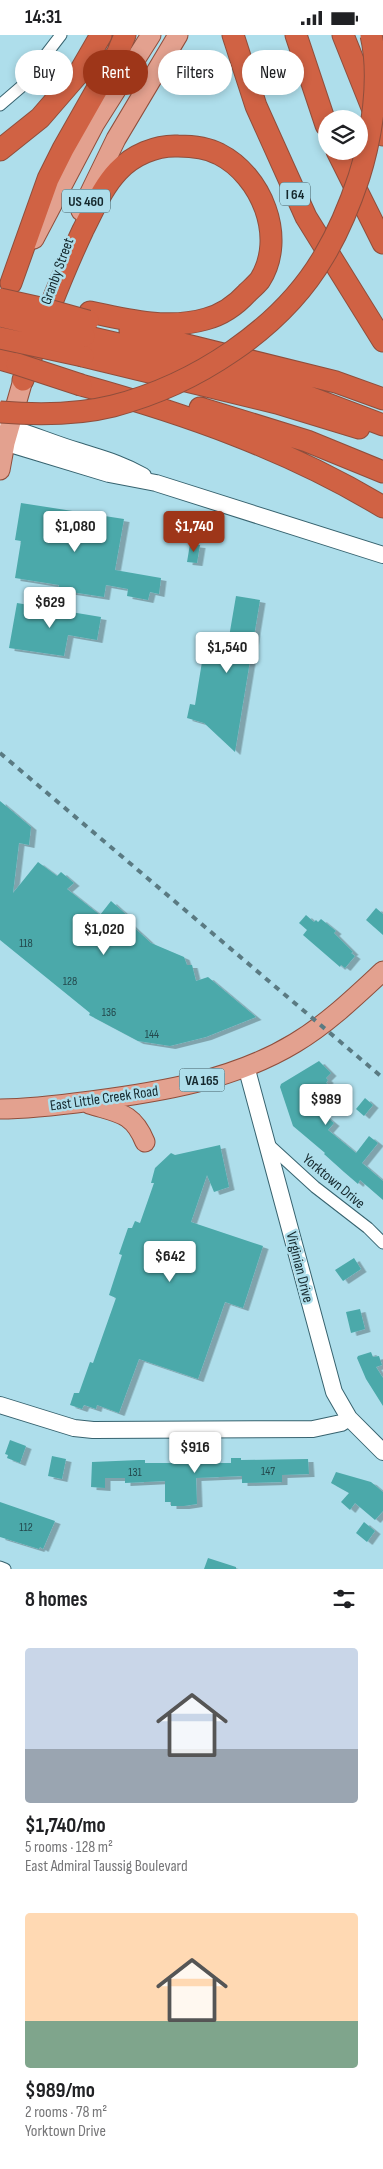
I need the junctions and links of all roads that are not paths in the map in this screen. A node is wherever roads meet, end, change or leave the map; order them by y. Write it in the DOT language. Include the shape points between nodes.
graph roads {
  1 [pos="61,35"];
  2 [pos="101,35"];
  3 [pos="125,35"];
  4 [pos="151,35"];
  5 [pos="178,35"];
  6 [pos="233,35"];
  7 [pos="296,35"];
  8 [pos="342,35"];
  9 [pos="371,35"];
  10 [pos="376,35"];
  11 [pos="383,65"];
  12 [pos="0,105"];
  13 [pos="321,110"];
  14 [pos="383,135"];
  15 [pos="0,150"];
  16 [pos="342,160"];
  17 [pos="383,243"];
  18 [pos="6,291"];
  19 [pos="0,317"];
  20 [pos="0,321"];
  21 [pos="0,338"];
  22 [pos="383,341"];
  23 [pos="85,347"];
  24 [pos="13,368"];
  25 [pos="383,399"];
  26 [pos="383,425"];
  27 [pos="3,429"];
  28 [pos="383,435"];
  29 [pos="0,470"];
  30 [pos="383,472"];
  31 [pos="383,507"];
  32 [pos="383,555"];
  33 [pos="383,971"];
  34 [pos="246,1066"];
  35 [pos="84,1102"];
  36 [pos="0,1109"];
  37 [pos="145,1142"];
  38 [pos="266,1143"];
  39 [pos="383,1243"];
  40 [pos="0,1405"];
  41 [pos="349,1418"];
  42 [pos="383,1452"];
  43 [pos="0,1567"];
  44 [pos="5,1569"];
  1 -- 12 [label="street" via="21,87"];
  2 -- 15 [label="highway" via="79,73 40,118"];
  3 -- 18 [label="highway" via="48,179"];
  4 -- 18 [label="main road, Granby Street / US 460" via="94,125"];
  5 -- 24 [label="main road, Granby Street / US 460" via="116,139 69,235"];
  6 -- 22 [label="highway, I 64" via="256,106 306,217"];
  7 -- 13 [label="highway"];
  8 -- 14 [label="highway"];
  9 -- 27 [label="highway, bridge" via="374,68 372,119 365,158 339,229 323,258 288,303 248,341 189,378 112,406"];
  10 -- 11 [label="highway"];
  16 -- 17 [label="highway"];
  18 -- 20 [label="main road, Granby Street / US 460"];
  18 -- 23 [label="highway, bridge" via="45,309"];
  19 -- 23 [label="highway, bridge"];
  21 -- 23 [label="highway, bridge"];
  23 -- 24 [label="highway, bridge"];
  23 -- 24 [label="highway" via="136,321 184,323 222,313 260,280 269,253 270,233 262,198 248,176 236,165 218,153 194,146 167,145 148,151 118,170 103,190"];
  23 -- 25 [label="highway" via="336,382"];
  23 -- 26 [label="highway" via="218,367 272,383"];
  23 -- 28 [label="highway"];
  23 -- 30 [label="highway" via="243,420 307,441"];
  23 -- 31 [label="highway" via="150,404 298,461"];
  24 -- 27 [label="main road, Granby Street / US 460"];
  27 -- 29 [label="main road, Granby Street / US 460"];
  27 -- 32 [label="street" via="109,474 156,483"];
  33 -- 34 [label="main road, East Little Creek Road / VA 165" via="320,1026 295,1043"];
  34 -- 35 [label="main road, East Little Creek Road / VA 165" via="177,1087"];
  34 -- 38 [label="street, Virginian Drive"];
  35 -- 36 [label="main road, East Little Creek Road / VA 165"];
  35 -- 37 [label="main road" via="127,1117 137,1125"];
  38 -- 39 [label="street, Yorktown Drive"];
  38 -- 41 [label="street, Virginian Drive" via="325,1363 334,1392"];
  40 -- 41 [label="street" via="93,1430 313,1429"];
  41 -- 42 [label="street, Virginian Drive"];
  43 -- 44 [label="street"];
}
